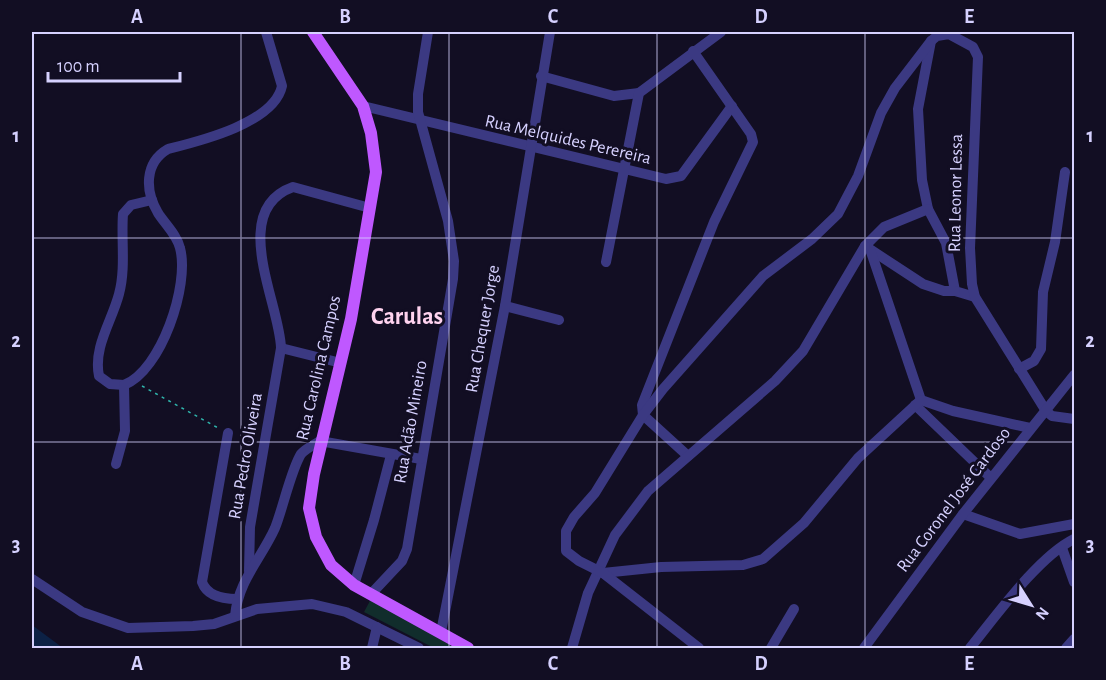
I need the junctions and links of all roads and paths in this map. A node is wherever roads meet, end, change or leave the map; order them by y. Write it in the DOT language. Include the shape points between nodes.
graph roads {
  1 [pos="266,32"];
  2 [pos="314,32"];
  3 [pos="428,32"];
  4 [pos="550,32"];
  5 [pos="721,32"];
  6 [pos="931,41"];
  7 [pos="693,51"];
  8 [pos="541,76"];
  9 [pos="639,93"];
  10 [pos="363,106"];
  11 [pos="732,106"];
  12 [pos="423,122"];
  13 [pos="530,149"];
  14 [pos="623,169"];
  15 [pos="1065,172"];
  16 [pos="152,200"];
  17 [pos="370,208"];
  18 [pos="928,209"];
  19 [pos="868,249"];
  20 [pos="606,262"];
  21 [pos="956,291"];
  22 [pos="975,297"];
  23 [pos="505,306"];
  24 [pos="559,320"];
  25 [pos="281,348"];
  26 [pos="341,363"];
  27 [pos="1019,369"];
  28 [pos="1074,375"];
  29 [pos="129,383"];
  30 [pos="918,403"];
  31 [pos="1046,411"];
  32 [pos="643,415"];
  33 [pos="1074,419"];
  34 [pos="1030,428"];
  35 [pos="228,433"];
  36 [pos="320,441"];
  37 [pos="391,454"];
  38 [pos="688,456"];
  39 [pos="420,459"];
  40 [pos="116,464"];
  41 [pos="991,478"];
  42 [pos="963,514"];
  43 [pos="1074,524"];
  44 [pos="1074,539"];
  45 [pos="1062,548"];
  46 [pos="249,571"];
  47 [pos="600,572"];
  48 [pos="32,579"];
  49 [pos="1074,582"];
  50 [pos="354,585"];
  51 [pos="371,594"];
  52 [pos="237,599"];
  53 [pos="794,609"];
  54 [pos="235,616"];
  55 [pos="376,627"];
  56 [pos="441,632"];
  57 [pos="1074,639"];
  58 [pos="372,648"];
  59 [pos="419,648"];
  60 [pos="468,648"];
  61 [pos="572,648"];
  62 [pos="699,648"];
  63 [pos="771,648"];
  64 [pos="864,648"];
  65 [pos="970,648"];
  66 [pos="1066,648"];
  1 -- 16 [label="street" via="281,78 280,95 272,106 242,124 158,155 148,177"];
  2 -- 10 [label="main road, Rua Carolina Campos"];
  3 -- 12 [label="street, Rua Adão Mineiro" via="417,102"];
  4 -- 8 [label="street, Rua Chequer Jorge"];
  5 -- 7 [label="street"];
  6 -- 18 [label="street" via="918,110 922,180"];
  6 -- 22 [label="street, Rua Leonor Lessa" via="949,34 973,47 978,57 970,248"];
  6 -- 32 [label="street" via="881,113 858,176 838,214 748,291"];
  7 -- 9 [label="street"];
  7 -- 11 [label="street"];
  8 -- 9 [label="street" via="614,96"];
  8 -- 13 [label="street, Rua Chequer Jorge"];
  9 -- 14 [label="street"];
  10 -- 12 [label="street, Rua Melquides Perereira"];
  10 -- 17 [label="main road, Rua Carolina Campos" via="376,172"];
  11 -- 14 [label="street, Rua Melquides Perereira" via="693,162 676,179"];
  11 -- 32 [label="street" via="751,134 751,150 714,222 648,387"];
  12 -- 13 [label="street, Rua Melquides Perereira"];
  12 -- 39 [label="street, Rua Adão Mineiro" via="454,261"];
  13 -- 14 [label="street, Rua Melquides Perereira"];
  13 -- 23 [label="street, Rua Chequer Jorge"];
  14 -- 20 [label="street"];
  15 -- 27 [label="street" via="1043,292 1041,349 1034,361"];
  16 -- 29 [label="street" via="180,247 181,282 162,341 148,365"];
  16 -- 29 [label="street" via="130,205 123,214 119,294 101,348 99,376 110,384"];
  17 -- 25 [label="street, Rua Pedro Oliveira" via="293,187 282,191 269,207 260,233 261,250"];
  17 -- 26 [label="main road, Rua Carolina Campos"];
  18 -- 19 [label="street" via="884,227"];
  18 -- 21 [label="street" via="946,243"];
  19 -- 21 [label="street" via="923,284"];
  19 -- 30 [label="street"];
  19 -- 38 [label="street" via="803,351 776,381"];
  21 -- 22 [label="street"];
  22 -- 27 [label="street"];
  23 -- 24 [label="street"];
  23 -- 56 [label="street, Rua Chequer Jorge"];
  25 -- 26 [label="street"];
  25 -- 46 [label="street, Rua Pedro Oliveira" via="250,526"];
  26 -- 36 [label="main road, Rua Carolina Campos"];
  27 -- 31 [label="street"];
  28 -- 31 [label="street, Rua Coronel José Cardoso"];
  29 -- 35 [label="path"];
  29 -- 40 [label="street" via="125,431"];
  30 -- 34 [label="street"];
  30 -- 41 [label="street"];
  30 -- 47 [label="street" via="852,465 804,523 763,559 742,565"];
  31 -- 33 [label="street" via="1052,416"];
  31 -- 34 [label="street, Rua Coronel José Cardoso"];
  32 -- 38 [label="street"];
  32 -- 47 [label="street" via="595,493 566,531 566,550"];
  34 -- 41 [label="street, Rua Coronel José Cardoso"];
  35 -- 52 [label="street, Rua Pedro Oliveira" via="202,572 204,587 219,597"];
  36 -- 37 [label="street"];
  36 -- 46 [label="street" via="302,454 274,530"];
  36 -- 50 [label="main road, Rua Carolina Campos" via="309,508 332,565"];
  37 -- 39 [label="street"];
  37 -- 50 [label="street"];
  38 -- 47 [label="street" via="648,491 615,535"];
  39 -- 51 [label="street, Rua Adão Mineiro" via="407,549 402,561"];
  41 -- 42 [label="street, Rua Coronel José Cardoso"];
  42 -- 43 [label="street" via="1020,534"];
  42 -- 64 [label="street, Rua Coronel José Cardoso"];
  44 -- 45 [label="street"];
  45 -- 49 [label="street"];
  45 -- 65 [label="street" via="1017,591"];
  46 -- 52 [label="street"];
  47 -- 61 [label="street"];
  47 -- 62 [label="street"];
  48 -- 54 [label="street" via="82,612 128,628 214,624"];
  50 -- 51 [label="main road, Rua Carolina Campos"];
  51 -- 56 [label="main road, Rua Carolina Campos"];
  52 -- 54 [label="street"];
  53 -- 63 [label="street"];
  54 -- 55 [label="street" via="257,609 312,604 346,612"];
  55 -- 58 [label="street"];
  55 -- 59 [label="street"];
  56 -- 60 [label="main road, Rua Carolina Campos"];
  57 -- 66 [label="street"];
}
